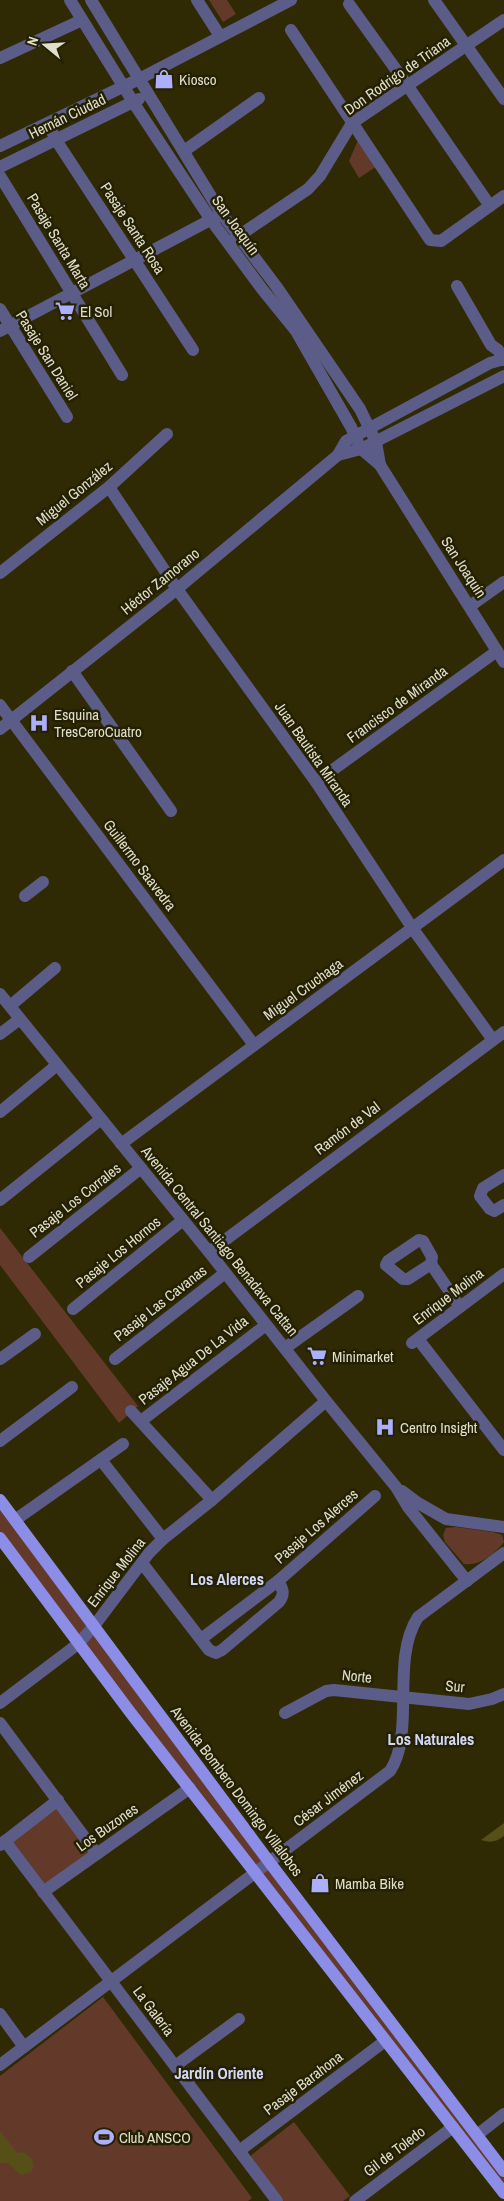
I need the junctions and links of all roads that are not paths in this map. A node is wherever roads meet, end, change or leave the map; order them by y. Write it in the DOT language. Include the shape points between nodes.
graph roads {
  1 [pos="70,0"];
  2 [pos="91,0"];
  3 [pos="197,0"];
  4 [pos="291,0"];
  5 [pos="434,0"];
  6 [pos="349,4"];
  7 [pos="82,20"];
  8 [pos="504,20"];
  9 [pos="290,30"];
  10 [pos="220,36"];
  11 [pos="466,47"];
  12 [pos="0,58"];
  13 [pos="139,79"];
  14 [pos="407,85"];
  15 [pos="124,86"];
  16 [pos="148,94"];
  17 [pos="259,98"];
  18 [pos="504,99"];
  19 [pos="133,102"];
  20 [pos="48,123"];
  21 [pos="352,123"];
  22 [pos="56,140"];
  23 [pos="0,146"];
  24 [pos="184,151"];
  25 [pos="0,167"];
  26 [pos="0,176"];
  27 [pos="504,196"];
  28 [pos="490,206"];
  29 [pos="216,217"];
  30 [pos="240,236"];
  31 [pos="228,243"];
  32 [pos="135,260"];
  33 [pos="457,286"];
  34 [pos="72,294"];
  35 [pos="0,310"];
  36 [pos="5,329"];
  37 [pos="491,345"];
  38 [pos="193,350"];
  39 [pos="504,359"];
  40 [pos="490,363"];
  41 [pos="122,374"];
  42 [pos="503,380"];
  43 [pos="67,417"];
  44 [pos="370,428"];
  45 [pos="167,434"];
  46 [pos="355,436"];
  47 [pos="376,442"];
  48 [pos="361,449"];
  49 [pos="338,455"];
  50 [pos="380,465"];
  51 [pos="109,487"];
  52 [pos="0,573"];
  53 [pos="504,582"];
  54 [pos="177,589"];
  55 [pos="470,606"];
  56 [pos="501,657"];
  57 [pos="72,672"];
  58 [pos="0,705"];
  59 [pos="12,720"];
  60 [pos="0,730"];
  61 [pos="316,782"];
  62 [pos="171,811"];
  63 [pos="504,860"];
  64 [pos="43,882"];
  65 [pos="25,896"];
  66 [pos="413,929"];
  67 [pos="55,968"];
  68 [pos="0,994"];
  69 [pos="10,1006"];
  70 [pos="20,1019"];
  71 [pos="504,1032"];
  72 [pos="0,1034"];
  73 [pos="493,1040"];
  74 [pos="254,1045"];
  75 [pos="58,1065"];
  76 [pos="0,1112"];
  77 [pos="101,1119"];
  78 [pos="121,1144"];
  79 [pos="141,1168"];
  80 [pos="504,1175"];
  81 [pos="0,1200"];
  82 [pos="504,1205"];
  83 [pos="183,1220"];
  84 [pos="208,1252"];
  85 [pos="29,1257"];
  86 [pos="431,1264"];
  87 [pos="225,1273"];
  88 [pos="504,1274"];
  89 [pos="358,1296"];
  90 [pos="460,1307"];
  91 [pos="73,1309"];
  92 [pos="266,1325"];
  93 [pos="34,1334"];
  94 [pos="285,1348"];
  95 [pos="115,1359"];
  96 [pos="0,1360"];
  97 [pos="72,1386"];
  98 [pos="326,1401"];
  99 [pos="131,1411"];
  100 [pos="140,1421"];
  101 [pos="0,1441"];
  102 [pos="123,1444"];
  103 [pos="504,1450"];
  104 [pos="101,1460"];
  105 [pos="396,1486"];
  106 [pos="375,1496"];
  107 [pos="0,1500"];
  108 [pos="212,1500"];
  109 [pos="446,1518"];
  110 [pos="15,1520"];
  111 [pos="504,1527"];
  112 [pos="432,1536"];
  113 [pos="0,1538"];
  114 [pos="163,1539"];
  115 [pos="504,1553"];
  116 [pos="142,1562"];
  117 [pos="278,1581"];
  118 [pos="467,1581"];
  119 [pos="94,1626"];
  120 [pos="201,1639"];
  121 [pos="78,1644"];
  122 [pos="504,1694"];
  123 [pos="402,1697"];
  124 [pos="0,1703"];
  125 [pos="285,1714"];
  126 [pos="0,1723"];
  127 [pos="190,1788"];
  128 [pos="58,1800"];
  129 [pos="2,1843"];
  130 [pos="97,1854"];
  131 [pos="270,1863"];
  132 [pos="256,1873"];
  133 [pos="43,1892"];
  134 [pos="110,1981"];
  135 [pos="0,2014"];
  136 [pos="239,2019"];
  137 [pos="385,2041"];
  138 [pos="24,2047"];
  139 [pos="0,2064"];
  140 [pos="175,2066"];
  141 [pos="504,2114"];
  142 [pos="453,2127"];
  143 [pos="477,2135"];
  144 [pos="239,2151"];
  145 [pos="504,2171"];
  146 [pos="504,2193"];
  147 [pos="276,2201"];
  148 [pos="355,2201"];
  1 -- 7 [label="street, San Joaquín"];
  2 -- 13 [label="street, San Joaquín"];
  3 -- 10 [label="street"];
  4 -- 10 [label="street, Hernán Ciudad"];
  5 -- 11 [label="street"];
  6 -- 14 [label="street"];
  7 -- 12 [label="street"];
  7 -- 15 [label="street, San Joaquín"];
  8 -- 11 [label="street, Don Rodrigo de Triana"];
  9 -- 21 [label="street"];
  10 -- 13 [label="street, Hernán Ciudad"];
  11 -- 14 [label="street, Don Rodrigo de Triana"];
  11 -- 18 [label="street"];
  13 -- 15 [label="street, Hernán Ciudad"];
  13 -- 16 [label="street, San Joaquín"];
  14 -- 21 [label="street, Don Rodrigo de Triana"];
  14 -- 28 [label="street"];
  15 -- 19 [label="street, San Joaquín"];
  15 -- 20 [label="street, Hernán Ciudad"];
  16 -- 19 [label="street, Hernán Ciudad"];
  16 -- 24 [label="street, San Joaquín"];
  17 -- 24 [label="street"];
  19 -- 22 [label="street, Hernán Ciudad"];
  19 -- 29 [label="street, San Joaquín"];
  20 -- 22 [label="street, Pasaje Santa Rosa"];
  20 -- 23 [label="street, Hernán Ciudad"];
  21 -- 28 [label="street" via="430,240 441,241"];
  21 -- 30 [label="street, Don Rodrigo de Triana" via="320,176 308,189"];
  22 -- 25 [label="street, Hernán Ciudad"];
  22 -- 32 [label="street, Pasaje Santa Rosa"];
  24 -- 29 [label="street, San Joaquín"];
  26 -- 34 [label="street, Pasaje Santa Marta"];
  27 -- 28 [label="street"];
  29 -- 30 [label="street, San Joaquín"];
  29 -- 31 [label="street, San Joaquín"];
  29 -- 32 [label="street"];
  30 -- 31 [label="street, Don Rodrigo de Triana"];
  30 -- 44 [label="street, San Joaquín" via="325,355"];
  31 -- 46 [label="street, San Joaquín" via="296,332"];
  32 -- 34 [label="street"];
  32 -- 38 [label="street, Pasaje Santa Rosa"];
  33 -- 37 [label="street"];
  34 -- 36 [label="street"];
  34 -- 41 [label="street, Pasaje Santa Marta"];
  35 -- 36 [label="street, Pasaje San Daniel"];
  36 -- 43 [label="street, Pasaje San Daniel"];
  37 -- 39 [label="street"];
  37 -- 40 [label="street"];
  39 -- 40 [label="street, Héctor Zamorano"];
  40 -- 42 [label="street"];
  40 -- 44 [label="street, Héctor Zamorano"];
  42 -- 47 [label="street, Héctor Zamorano"];
  44 -- 46 [label="street, Héctor Zamorano"];
  44 -- 47 [label="street, San Joaquín"];
  45 -- 51 [label="street, Miguel González"];
  46 -- 48 [label="street, San Joaquín"];
  46 -- 49 [label="street, Héctor Zamorano" via="346,441"];
  47 -- 48 [label="street, Héctor Zamorano"];
  47 -- 50 [label="street, San Joaquín"];
  48 -- 49 [label="street, Héctor Zamorano"];
  48 -- 50 [label="street, San Joaquín"];
  49 -- 54 [label="street, Héctor Zamorano"];
  50 -- 55 [label="street, San Joaquín"];
  51 -- 52 [label="street, Miguel González"];
  51 -- 54 [label="street, Juan Bautista Miranda"];
  53 -- 55 [label="street"];
  54 -- 57 [label="street, Héctor Zamorano"];
  54 -- 61 [label="street, Juan Bautista Miranda"];
  55 -- 56 [label="street, San Joaquín"];
  56 -- 61 [label="street, Francisco de Miranda"];
  57 -- 59 [label="street, Héctor Zamorano"];
  57 -- 62 [label="street"];
  58 -- 59 [label="street, Guillermo Saavedra"];
  59 -- 60 [label="street, Héctor Zamorano"];
  59 -- 74 [label="street, Guillermo Saavedra"];
  61 -- 66 [label="street, Juan Bautista Miranda"];
  63 -- 66 [label="street, Miguel Cruchaga"];
  64 -- 65 [label="street"];
  66 -- 73 [label="street, Juan Bautista Miranda"];
  66 -- 74 [label="street, Miguel Cruchaga"];
  67 -- 69 [label="street"];
  68 -- 69 [label="street, Avenida Central Santiago Benadava Cattan"];
  69 -- 70 [label="street, Avenida Central Santiago Benadava Cattan"];
  70 -- 72 [label="street"];
  70 -- 75 [label="street, Avenida Central Santiago Benadava Cattan"];
  71 -- 73 [label="street, Ramón de Val"];
  73 -- 84 [label="street, Ramón de Val"];
  74 -- 78 [label="street, Miguel Cruchaga"];
  75 -- 76 [label="street"];
  75 -- 77 [label="street, Avenida Central Santiago Benadava Cattan"];
  77 -- 78 [label="street, Avenida Central Santiago Benadava Cattan"];
  77 -- 81 [label="street"];
  78 -- 79 [label="street, Avenida Central Santiago Benadava Cattan"];
  79 -- 83 [label="street, Avenida Central Santiago Benadava Cattan"];
  79 -- 85 [label="street, Pasaje Los Corrales"];
  80 -- 82 [label="street" via="483,1188 480,1196 494,1211"];
  83 -- 84 [label="street, Avenida Central Santiago Benadava Cattan"];
  83 -- 91 [label="street, Pasaje Los Hornos"];
  84 -- 87 [label="street, Avenida Central Santiago Benadava Cattan"];
  86 -- 90 [label="street"];
  87 -- 92 [label="street, Avenida Central Santiago Benadava Cattan"];
  87 -- 95 [label="street, Pasaje Las Cavanas"];
  88 -- 90 [label="street, Enrique Molina"];
  89 -- 94 [label="street"];
  90 -- 103 [label="street, Enrique Molina" via="414,1341"];
  92 -- 94 [label="street, Avenida Central Santiago Benadava Cattan"];
  92 -- 100 [label="street, Pasaje Agua De La Vida"];
  93 -- 96 [label="street"];
  94 -- 98 [label="street, Avenida Central Santiago Benadava Cattan"];
  97 -- 101 [label="street"];
  98 -- 105 [label="street, Avenida Central Santiago Benadava Cattan"];
  98 -- 108 [label="street, Enrique Molina"];
  99 -- 100 [label="street"];
  100 -- 108 [label="street"];
  102 -- 104 [label="street"];
  104 -- 110 [label="street"];
  104 -- 114 [label="street"];
  105 -- 109 [label="street"];
  105 -- 112 [label="street, Avenida Central Santiago Benadava Cattan" via="408,1507"];
  106 -- 117 [label="street, Pasaje Los Alerces"];
  107 -- 110 [label="main road, Avenida Bombero Domingo Villalobos"];
  108 -- 114 [label="street, Enrique Molina"];
  109 -- 111 [label="street"];
  109 -- 112 [label="street" via="434,1528"];
  110 -- 119 [label="main road, Avenida Bombero Domingo Villalobos"];
  112 -- 118 [label="street, Avenida Central Santiago Benadava Cattan"];
  113 -- 121 [label="main road"];
  114 -- 116 [label="street, Enrique Molina"];
  115 -- 118 [label="street, César Jiménez"];
  116 -- 119 [label="street, Enrique Molina"];
  116 -- 120 [label="street, Pasaje Los Alerces"];
  117 -- 120 [label="street, Pasaje Los Alerces"];
  117 -- 120 [label="street, Pasaje Los Alerces" via="283,1590 279,1602 222,1650 216,1653 209,1650"];
  118 -- 123 [label="street, César Jiménez" via="418,1616 412,1625"];
  119 -- 121 [label="street, Enrique Molina"];
  119 -- 131 [label="main road, Avenida Bombero Domingo Villalobos"];
  121 -- 124 [label="street, Enrique Molina"];
  121 -- 127 [label="main road"];
  122 -- 123 [label="street, Sur" via="468,1704"];
  123 -- 125 [label="street, Norte" via="326,1691"];
  123 -- 131 [label="street, César Jiménez" via="401,1746 390,1771"];
  126 -- 128 [label="street"];
  127 -- 130 [label="street, Los Buzones"];
  127 -- 132 [label="main road"];
  128 -- 129 [label="street"];
  128 -- 130 [label="street"];
  129 -- 133 [label="street, La Galería"];
  130 -- 133 [label="street, Los Buzones"];
  131 -- 132 [label="street, César Jiménez"];
  131 -- 143 [label="main road, Avenida Bombero Domingo Villalobos"];
  132 -- 134 [label="street, César Jiménez"];
  132 -- 137 [label="main road"];
  133 -- 134 [label="street, La Galería"];
  134 -- 138 [label="street, César Jiménez"];
  134 -- 140 [label="street, La Galería"];
  135 -- 138 [label="street"];
  136 -- 140 [label="street"];
  137 -- 142 [label="main road"];
  137 -- 144 [label="street, Pasaje Barahona"];
  138 -- 139 [label="street, César Jiménez"];
  140 -- 144 [label="street, La Galería"];
  141 -- 143 [label="street"];
  142 -- 146 [label="main road"];
  142 -- 148 [label="street, Gil de Toledo"];
  143 -- 145 [label="main road, Avenida Bombero Domingo Villalobos"];
  144 -- 147 [label="street, La Galería"];
}
